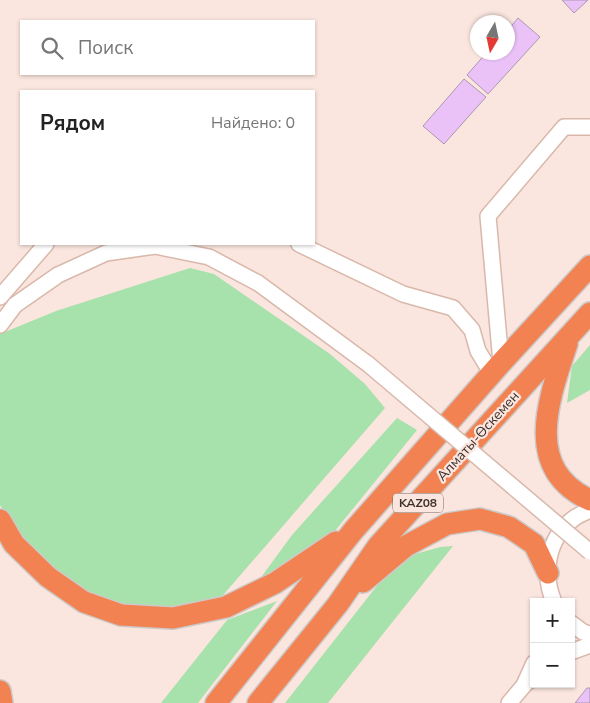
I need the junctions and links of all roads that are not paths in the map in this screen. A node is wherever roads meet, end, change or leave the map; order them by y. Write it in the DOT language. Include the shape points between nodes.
graph roads {
  1 [pos="590,127"];
  2 [pos="45,245"];
  3 [pos="301,245"];
  4 [pos="590,266"];
  5 [pos="0,297"];
  6 [pos="590,313"];
  7 [pos="0,325"];
  8 [pos="570,335"];
  9 [pos="496,368"];
  10 [pos="590,500"];
  11 [pos="590,510"];
  12 [pos="0,520"];
  13 [pos="353,531"];
  14 [pos="590,552"];
  15 [pos="548,573"];
  16 [pos="552,598"];
  17 [pos="338,604"];
  18 [pos="575,626"];
  19 [pos="590,634"];
  20 [pos="590,645"];
  21 [pos="575,651"];
  22 [pos="529,682"];
  23 [pos="0,691"];
  24 [pos="2,703"];
  25 [pos="216,703"];
  26 [pos="258,703"];
  27 [pos="509,703"];
  1 -- 9 [label="street" via="564,127 488,216"];
  2 -- 5 [label="street"];
  3 -- 9 [label="street" via="403,294 453,308 472,330 478,351"];
  4 -- 9 [label="highway, KAZ08"];
  6 -- 8 [label="highway, Алматы-Өскемен / KAZ08"];
  7 -- 14 [label="street, bridge" via="15,305 58,275 106,253 155,246 209,257 258,283 368,364"];
  8 -- 10 [label="highway" via="550,394 546,427 551,464 567,485"];
  8 -- 17 [label="highway, Алматы-Өскемен / KAZ08" via="378,546"];
  9 -- 13 [label="highway, KAZ08"];
  11 -- 15 [label="street" via="572,520 557,536 549,557"];
  12 -- 13 [label="highway" via="14,544 41,571 84,602 121,616 173,618 226,607 275,583"];
  13 -- 25 [label="highway, KAZ08"];
  15 -- 16 [label="street"];
  15 -- 17 [label="highway" via="534,544 509,526 480,519 447,524 406,546"];
  17 -- 26 [label="highway, Алматы-Өскемен / KAZ08"];
  18 -- 19 [label="street"];
  20 -- 21 [label="street"];
  22 -- 27 [label="street"];
  23 -- 24 [label="highway"];
}
